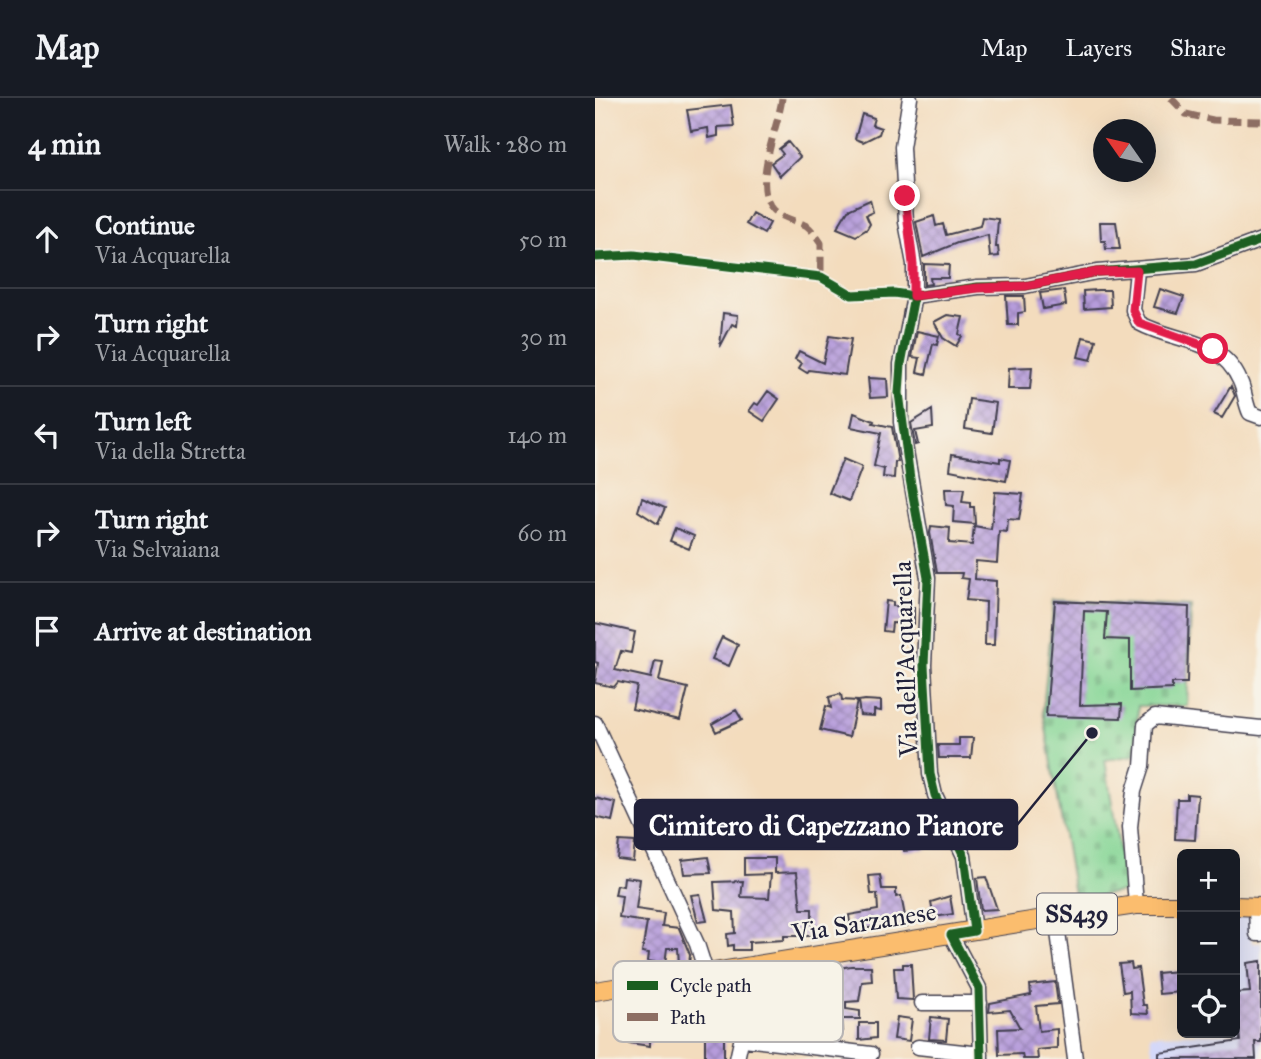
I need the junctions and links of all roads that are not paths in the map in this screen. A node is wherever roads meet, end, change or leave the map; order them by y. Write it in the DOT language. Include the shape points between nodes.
graph roads {
  1 [pos="910,98"];
  2 [pos="1261,240"];
  3 [pos="1137,271"];
  4 [pos="913,296"];
  5 [pos="1261,417"];
  6 [pos="595,723"];
  7 [pos="1261,728"];
  8 [pos="602,754"];
  9 [pos="1136,905"];
  10 [pos="1177,905"];
  11 [pos="1240,906"];
  12 [pos="1259,907"];
  13 [pos="1056,917"];
  14 [pos="974,931"];
  15 [pos="1261,934"];
  16 [pos="951,935"];
  17 [pos="702,961"];
  18 [pos="789,961"];
  19 [pos="613,988"];
  20 [pos="595,991"];
  21 [pos="980,1003"];
  22 [pos="926,1007"];
  23 [pos="743,1042"];
  24 [pos="776,1042"];
  25 [pos="918,1047"];
  26 [pos="871,1054"];
  27 [pos="981,1057"];
  28 [pos="737,1059"];
  29 [pos="1075,1059"];
  1 -- 4 [label="street, Via dell'Acquarella" via="902,147"];
  2 -- 3 [label="street" via="1196,264"];
  3 -- 4 [label="street"];
  3 -- 5 [label="street" via="1133,310 1139,323 1223,356 1240,381 1250,413"];
  4 -- 14 [label="street, Via dell'Acquarella" via="899,393 928,578 925,665 930,774 964,856"];
  6 -- 8 [label="street"];
  7 -- 9 [label="street" via="1155,717 1145,725 1131,827"];
  8 -- 17 [label="street"];
  9 -- 10 [label="main road, Via Sarzanese / SS439"];
  9 -- 13 [label="main road, Via Sarzanese / SS439"];
  11 -- 12 [label="main road"];
  12 -- 15 [label="street" via="1257,934"];
  13 -- 14 [label="main road, Via Sarzanese / SS439"];
  13 -- 29 [label="street"];
  14 -- 16 [label="main road, Via Sarzanese / SS439"];
  16 -- 18 [label="main road, Via Sarzanese / SS439"];
  16 -- 21 [label="street" via="974,977"];
  19 -- 20 [label="main road, Via Sarzanese / SS439"];
  21 -- 22 [label="street"];
  21 -- 27 [label="street"];
  23 -- 28 [label="street"];
  24 -- 26 [label="street"];
  25 -- 27 [label="street"];
}
